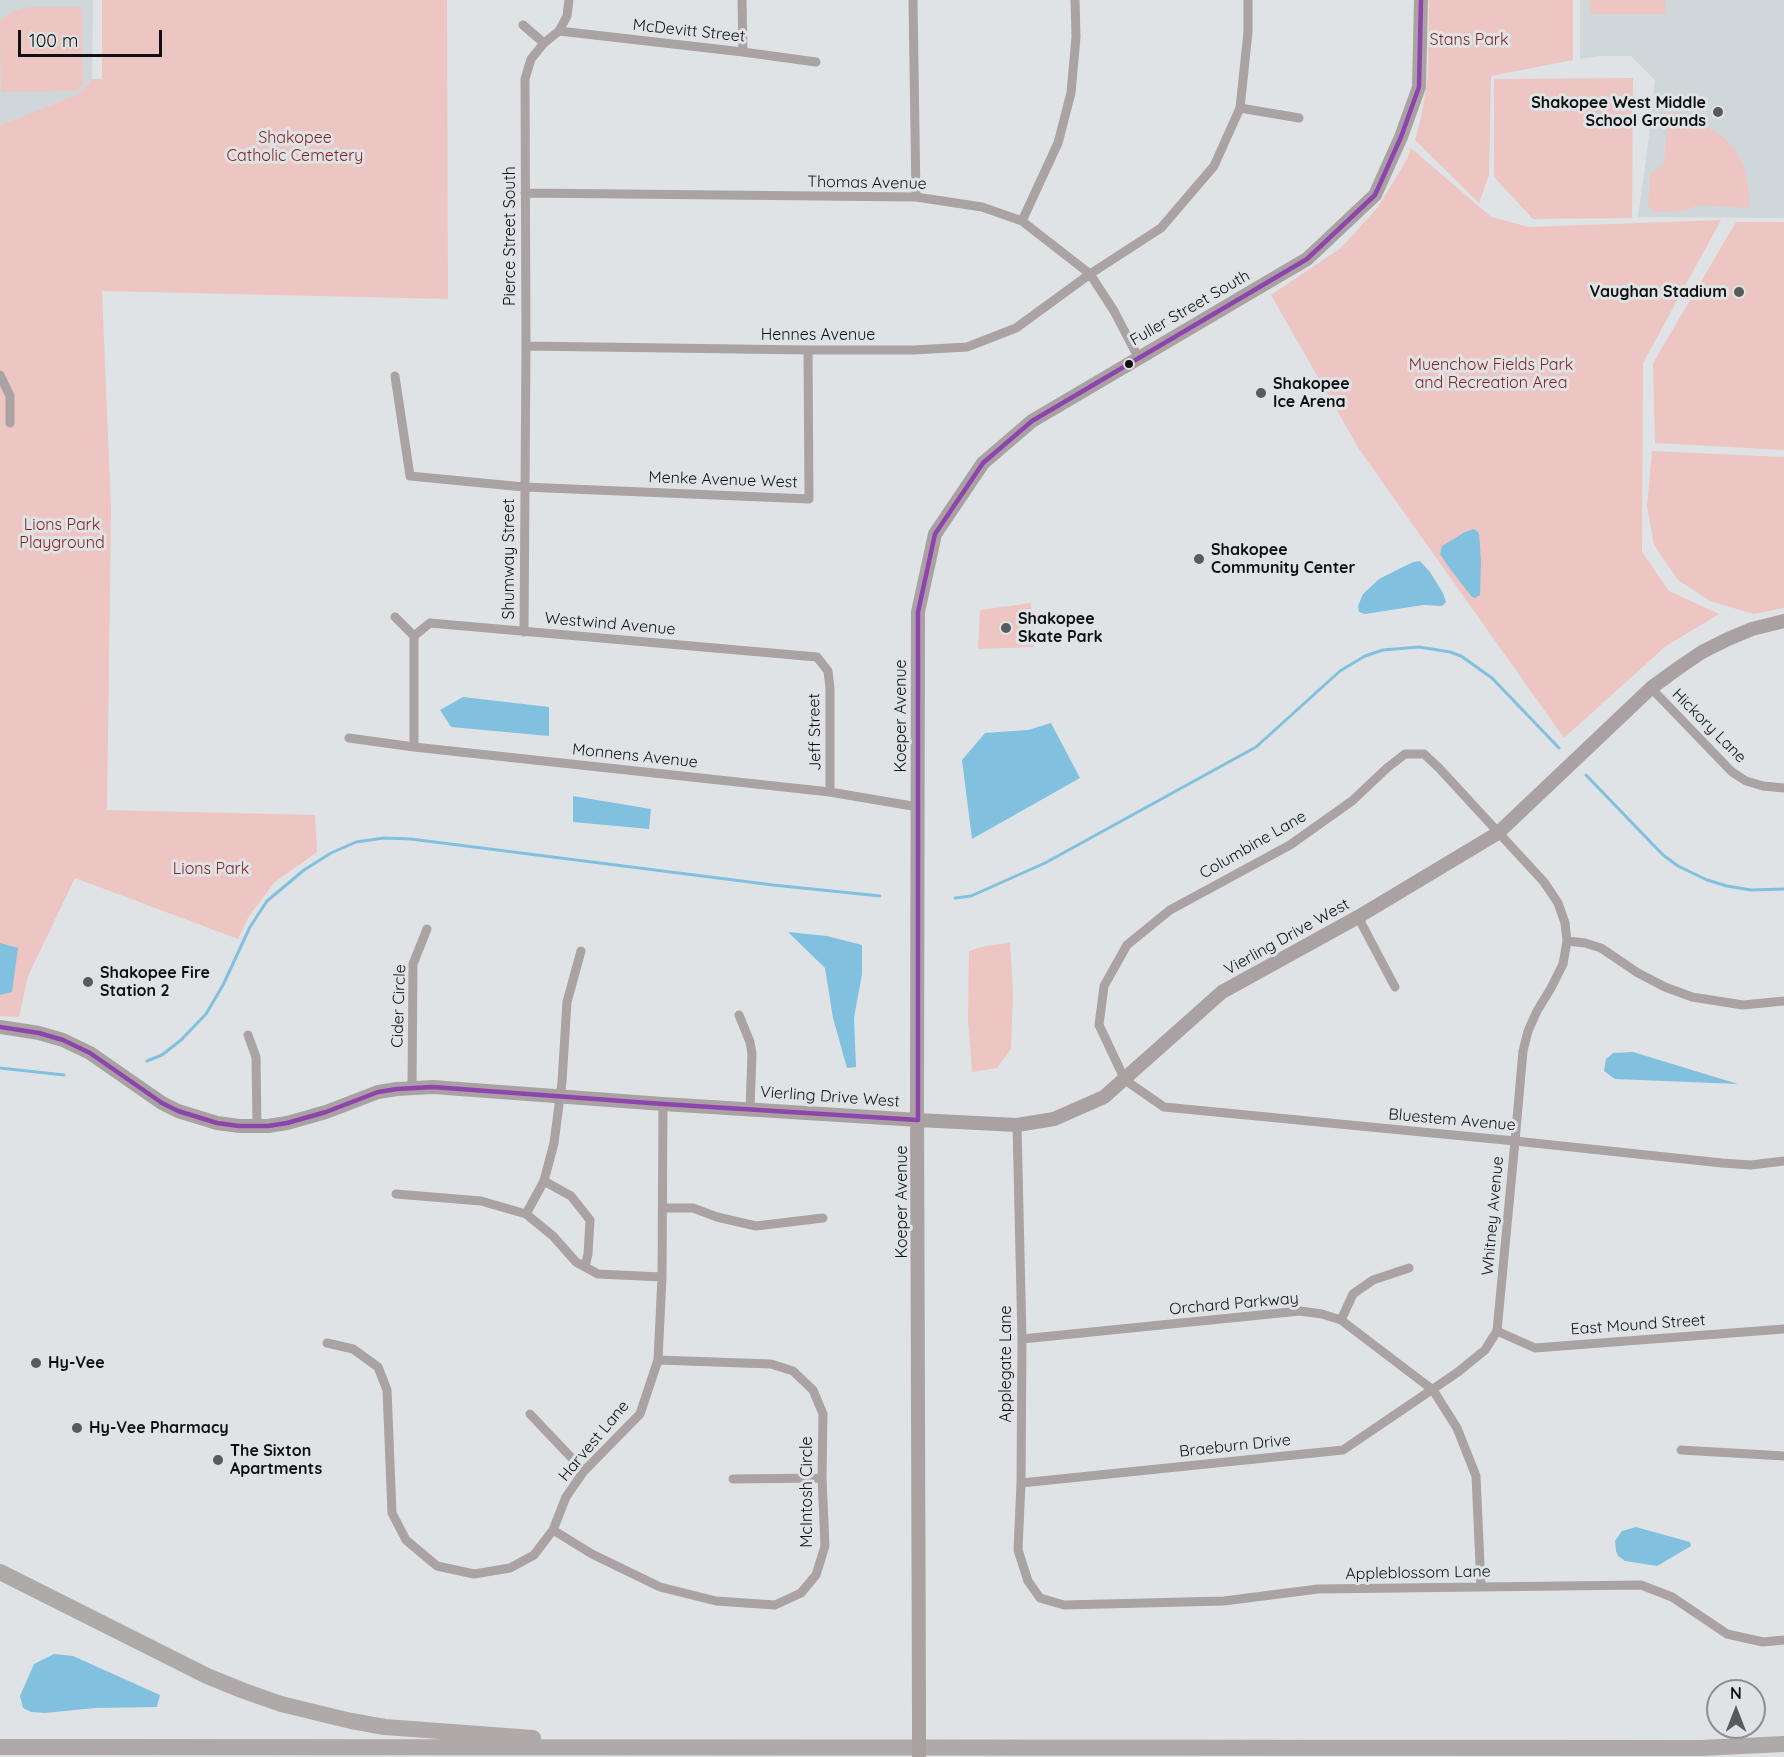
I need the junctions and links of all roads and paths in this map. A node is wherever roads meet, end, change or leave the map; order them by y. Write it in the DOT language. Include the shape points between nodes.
graph roads {
  1 [pos="569,0"];
  2 [pos="742,0"];
  3 [pos="913,0"];
  4 [pos="1075,0"];
  5 [pos="1248,0"];
  6 [pos="1421,0"];
  7 [pos="523,25"];
  8 [pos="559,31"];
  9 [pos="544,43"];
  10 [pos="743,52"];
  11 [pos="816,62"];
  12 [pos="1240,108"];
  13 [pos="1299,118"];
  14 [pos="525,193"];
  15 [pos="916,197"];
  16 [pos="1022,221"];
  17 [pos="1090,274"];
  18 [pos="526,346"];
  19 [pos="808,350"];
  20 [pos="1138,357"];
  21 [pos="0,375"];
  22 [pos="395,376"];
  23 [pos="10,423"];
  24 [pos="524,487"];
  25 [pos="918,612"];
  26 [pos="395,617"];
  27 [pos="1784,621"];
  28 [pos="524,632"];
  29 [pos="414,636"];
  30 [pos="828,671"];
  31 [pos="1651,688"];
  32 [pos="349,738"];
  33 [pos="414,747"];
  34 [pos="1784,788"];
  35 [pos="830,792"];
  36 [pos="918,807"];
  37 [pos="1498,833"];
  38 [pos="1358,917"];
  39 [pos="427,929"];
  40 [pos="1567,941"];
  41 [pos="581,951"];
  42 [pos="1395,987"];
  43 [pos="1784,1000"];
  44 [pos="739,1015"];
  45 [pos="0,1027"];
  46 [pos="248,1035"];
  47 [pos="1125,1080"];
  48 [pos="412,1087"];
  49 [pos="561,1096"];
  50 [pos="663,1104"];
  51 [pos="750,1108"];
  52 [pos="918,1120"];
  53 [pos="1017,1125"];
  54 [pos="257,1126"];
  55 [pos="1515,1141"];
  56 [pos="1784,1161"];
  57 [pos="544,1181"];
  58 [pos="396,1194"];
  59 [pos="663,1208"];
  60 [pos="526,1214"];
  61 [pos="823,1218"];
  62 [pos="585,1267"];
  63 [pos="1409,1268"];
  64 [pos="662,1277"];
  65 [pos="1341,1320"];
  66 [pos="1784,1329"];
  67 [pos="1497,1331"];
  68 [pos="1022,1339"];
  69 [pos="327,1343"];
  70 [pos="658,1360"];
  71 [pos="1434,1390"];
  72 [pos="530,1414"];
  73 [pos="1682,1450"];
  74 [pos="1784,1456"];
  75 [pos="584,1471"];
  76 [pos="822,1478"];
  77 [pos="733,1479"];
  78 [pos="1021,1483"];
  79 [pos="553,1530"];
  80 [pos="0,1572"];
  81 [pos="1480,1587"];
  82 [pos="1040,1598"];
  83 [pos="1784,1640"];
  84 [pos="1784,1744"];
  85 [pos="0,1747"];
  86 [pos="617,1748"];
  87 [pos="920,1757"];
  1 -- 8 [label="street" via="567,16"];
  2 -- 10 [label="street"];
  3 -- 15 [label="street"];
  4 -- 16 [label="street" via="1071,93 1058,142"];
  5 -- 12 [label="street, Hennes Avenue"];
  6 -- 20 [label="street, Fuller Street South" via="1419,87 1375,195 1307,259"];
  7 -- 9 [label="street"];
  8 -- 9 [label="street, Pierce Street South"];
  8 -- 10 [label="street, McDevitt Street"];
  9 -- 14 [label="street, Pierce Street South" via="531,58 525,79"];
  10 -- 11 [label="street, McDevitt Street"];
  12 -- 13 [label="street"];
  12 -- 17 [label="street, Hennes Avenue" via="1214,166 1161,228"];
  14 -- 15 [label="street, Thomas Avenue"];
  14 -- 18 [label="street, Pierce Street South"];
  15 -- 16 [label="street, Thomas Avenue" via="982,207"];
  16 -- 17 [label="street, Thomas Avenue"];
  17 -- 19 [label="street, Hennes Avenue" via="1016,328 967,347"];
  17 -- 20 [label="street, Thomas Avenue"];
  18 -- 19 [label="street, Hennes Avenue"];
  18 -- 24 [label="street, Pierce Street South"];
  19 -- 24 [label="street, Menke Avenue West" via="809,499"];
  20 -- 25 [label="street, Fuller Street South" via="1032,421 983,463 935,534"];
  21 -- 23 [label="street" via="10,396"];
  22 -- 24 [label="street" via="410,476"];
  24 -- 28 [label="street, Shumway Street"];
  25 -- 36 [label="street, Koeper Avenue"];
  26 -- 29 [label="street"];
  27 -- 31 [label="street, Vierling Drive West" via="1728,639"];
  28 -- 29 [label="street, Westwind Avenue" via="430,623"];
  28 -- 30 [label="street, Westwind Avenue" via="817,657"];
  29 -- 33 [label="street"];
  30 -- 35 [label="street, Jeff Street"];
  31 -- 34 [label="street, Hickory Lane" via="1732,772 1746,781"];
  31 -- 37 [label="street, Vierling Drive West"];
  32 -- 33 [label="street, Monnens Avenue"];
  33 -- 35 [label="street, Monnens Avenue"];
  35 -- 36 [label="street, Monnens Avenue"];
  36 -- 52 [label="street, Koeper Avenue"];
  37 -- 38 [label="street, Vierling Drive West"];
  37 -- 40 [label="street, Whitney Avenue" via="1544,882 1558,903"];
  37 -- 47 [label="street, Columbine Lane" via="1424,754 1405,754 1352,801 1290,845 1170,910 1127,945 1104,986 1099,1025"];
  38 -- 42 [label="street"];
  38 -- 47 [label="street, Vierling Drive West" via="1222,992"];
  39 -- 48 [label="street, Cider Circle" via="413,964"];
  40 -- 43 [label="street" via="1601,948 1638,973 1692,997 1743,1005"];
  40 -- 55 [label="street, Whitney Avenue" via="1563,964 1528,1031"];
  41 -- 49 [label="street" via="567,1002"];
  44 -- 51 [label="street" via="752,1054"];
  45 -- 54 [label="street, Vierling Drive West" via="39,1033 77,1046 149,1096 178,1111 217,1123"];
  46 -- 54 [label="street" via="256,1057"];
  47 -- 53 [label="street, Vierling Drive West" via="1104,1097 1054,1119"];
  47 -- 55 [label="street, Bluestem Avenue" via="1164,1107"];
  48 -- 49 [label="street, Vierling Drive West"];
  48 -- 54 [label="street, Vierling Drive West" via="378,1092 307,1118"];
  49 -- 50 [label="street, Vierling Drive West"];
  49 -- 57 [label="street" via="555,1143"];
  50 -- 51 [label="street, Vierling Drive West"];
  50 -- 59 [label="street, Harvest Lane"];
  51 -- 52 [label="street, Vierling Drive West"];
  52 -- 53 [label="street, Vierling Drive West"];
  52 -- 87 [label="street, Koeper Avenue, bridge"];
  53 -- 68 [label="street, Applegate Lane"];
  55 -- 56 [label="street, Bluestem Avenue" via="1722,1163"];
  55 -- 67 [label="street, Whitney Avenue"];
  57 -- 60 [label="street"];
  57 -- 62 [label="street" via="571,1196 590,1220"];
  58 -- 60 [label="street" via="481,1201"];
  59 -- 61 [label="street" via="693,1208 756,1226"];
  59 -- 64 [label="street, Harvest Lane"];
  60 -- 62 [label="street"];
  62 -- 64 [label="street" via="598,1274"];
  63 -- 65 [label="street" via="1373,1280 1353,1294"];
  64 -- 70 [label="street, Harvest Lane"];
  65 -- 68 [label="street, Orchard Parkway" via="1300,1311"];
  65 -- 71 [label="street, Orchard Parkway"];
  66 -- 67 [label="street, East Mound Street" via="1534,1348"];
  67 -- 71 [label="street" via="1485,1350"];
  68 -- 78 [label="street, Applegate Lane"];
  69 -- 79 [label="street, Harvest Lane" via="353,1349 378,1367 387,1390 392,1513 406,1540 429,1560 437,1566 474,1574 510,1568 534,1555"];
  70 -- 75 [label="street, Harvest Lane" via="640,1414"];
  70 -- 76 [label="street, McIntosh Circle" via="771,1364 793,1371 813,1390 823,1414"];
  71 -- 78 [label="street, Braeburn Drive" via="1343,1450"];
  71 -- 81 [label="street, Orchard Parkway" via="1457,1428 1476,1476"];
  72 -- 75 [label="street"];
  73 -- 74 [label="street"];
  75 -- 79 [label="street, Harvest Lane" via="566,1497"];
  76 -- 77 [label="street"];
  76 -- 79 [label="street, McIntosh Circle" via="825,1546 816,1575 801,1593 775,1605 716,1600 660,1587"];
  78 -- 82 [label="street, Applegate Lane" via="1018,1550 1028,1581"];
  80 -- 86 [label="highway" via="207,1676 281,1704 385,1727 566,1740"];
  81 -- 82 [label="street, Appleblossom Lane" via="1318,1589 1224,1600 1064,1605"];
  81 -- 83 [label="street, Appleblossom Lane" via="1641,1585 1672,1597 1728,1634 1763,1642"];
  84 -- 86 [label="highway" via="1701,1748"];
  85 -- 86 [label="highway"];
}
